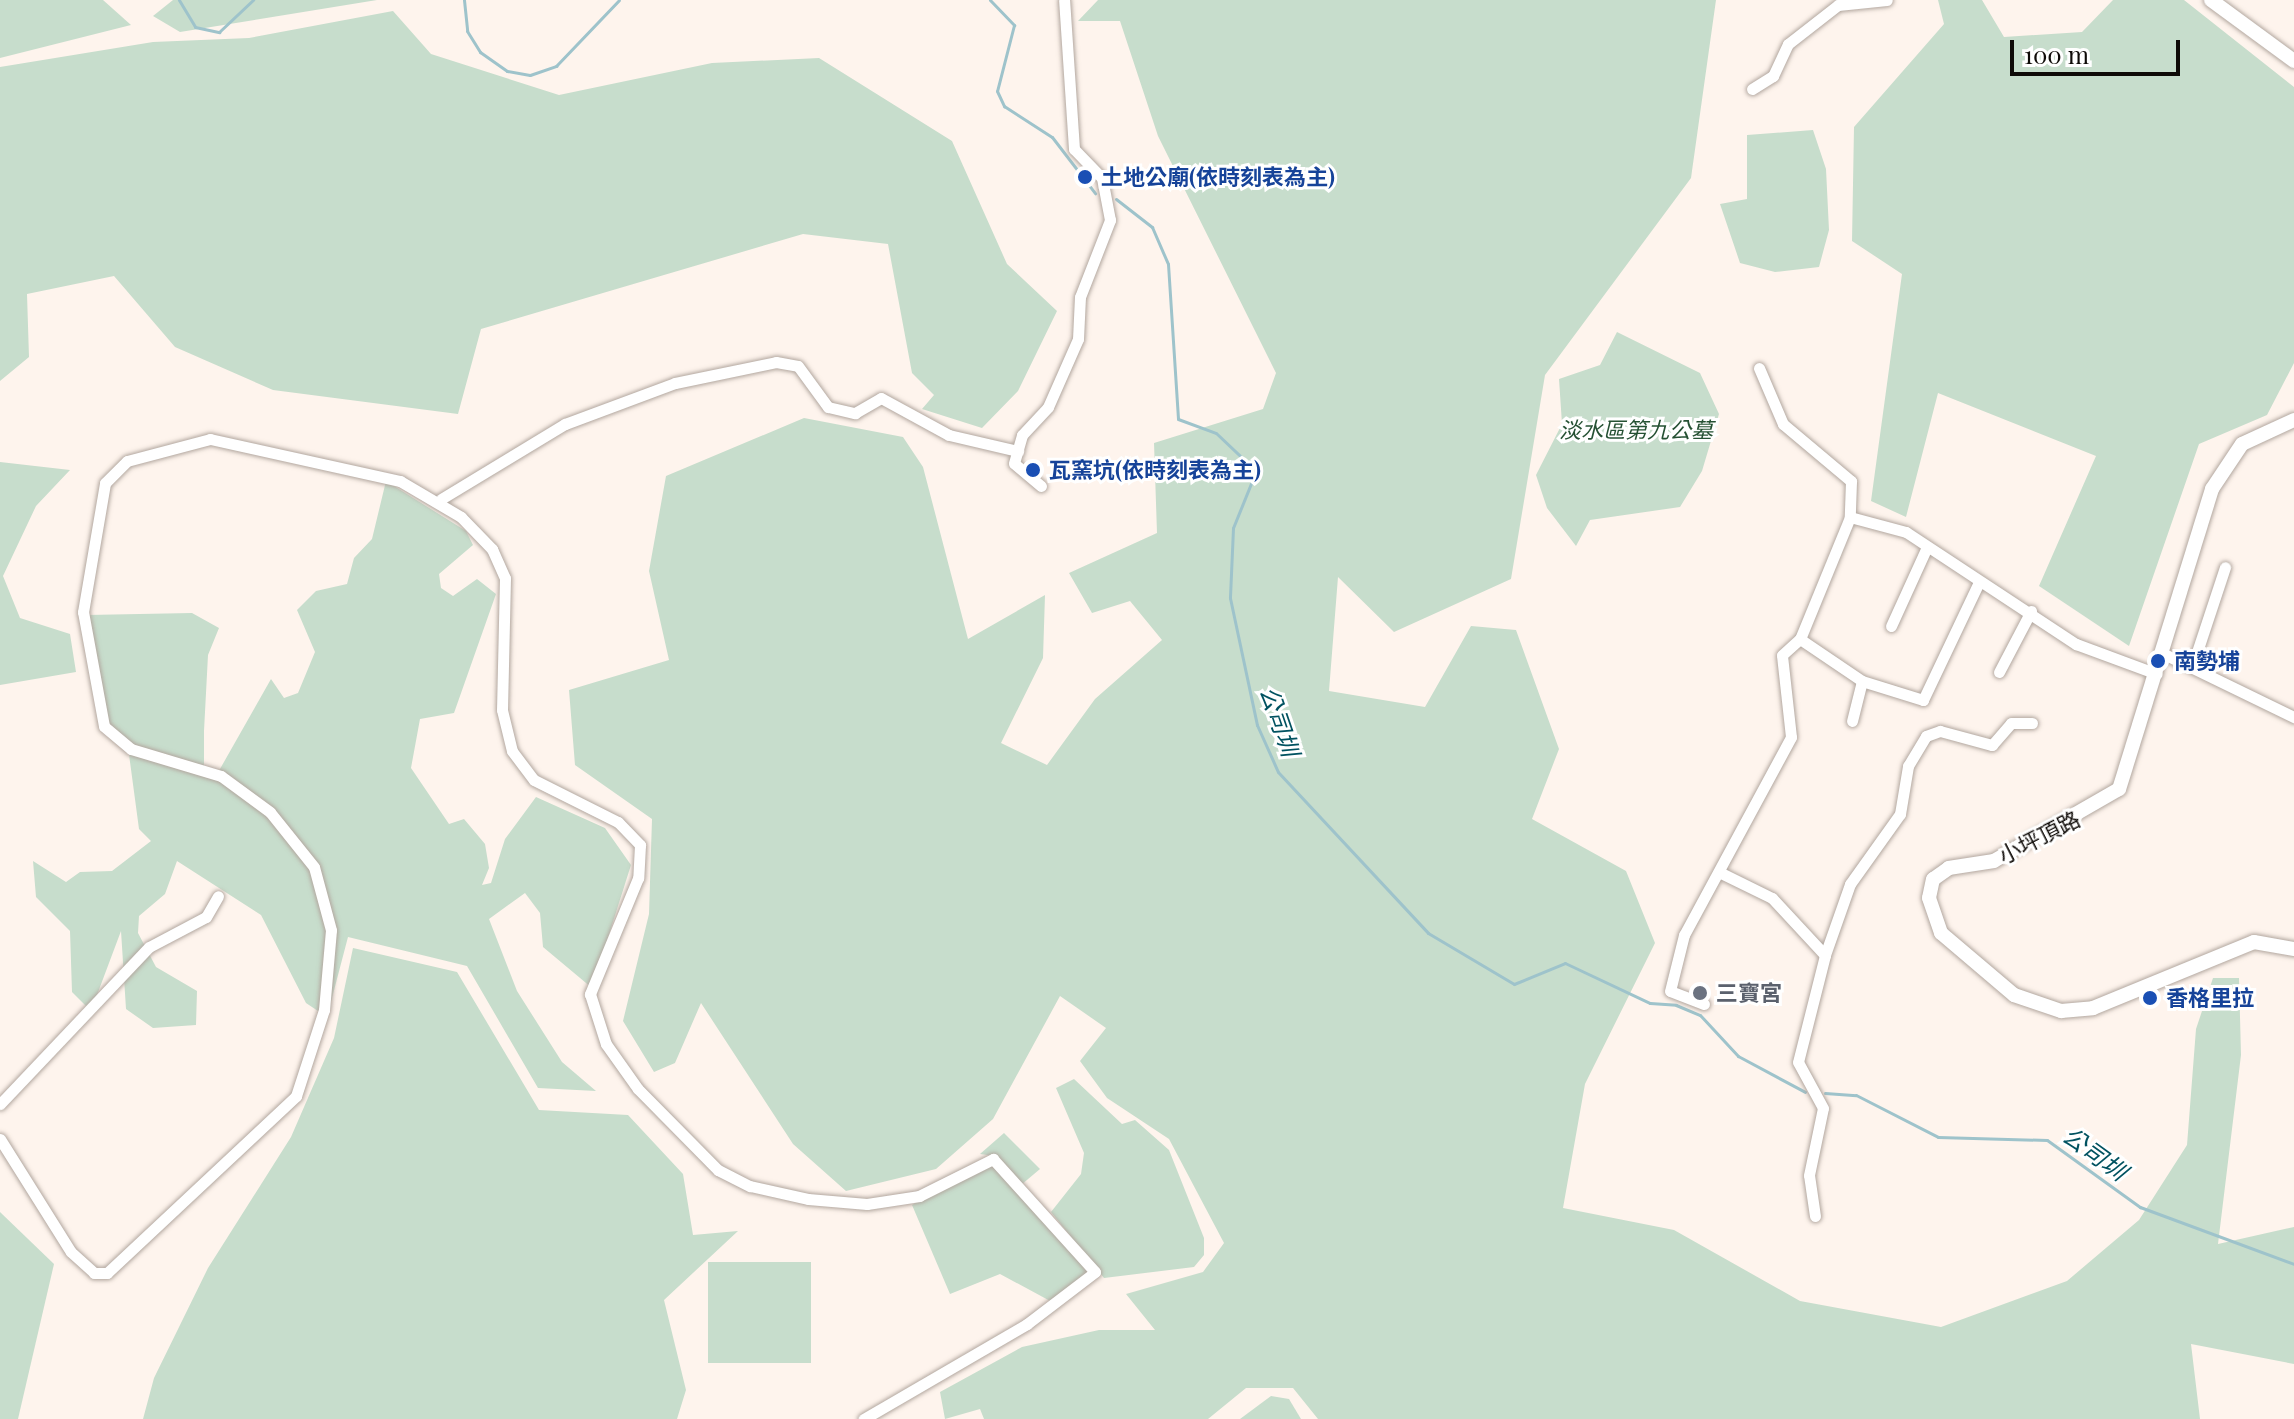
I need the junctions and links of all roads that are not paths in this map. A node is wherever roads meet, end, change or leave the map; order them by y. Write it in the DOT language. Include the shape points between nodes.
graph roads {
  1 [pos="1064,0"];
  2 [pos="1887,0"];
  3 [pos="2211,0"];
  4 [pos="1837,2"];
  5 [pos="2294,61"];
  6 [pos="1752,89"];
  7 [pos="1759,368"];
  8 [pos="2294,420"];
  9 [pos="1018,451"];
  10 [pos="1041,486"];
  11 [pos="441,499"];
  12 [pos="1850,517"];
  13 [pos="1927,547"];
  14 [pos="2225,567"];
  15 [pos="1979,582"];
  16 [pos="2031,611"];
  17 [pos="1891,626"];
  18 [pos="1800,639"];
  19 [pos="2162,653"];
  20 [pos="2192,667"];
  21 [pos="1999,672"];
  22 [pos="2157,674"];
  23 [pos="1862,681"];
  24 [pos="2294,717"];
  25 [pos="1852,721"];
  26 [pos="2032,723"];
  27 [pos="1721,873"];
  28 [pos="218,896"];
  29 [pos="2294,949"];
  30 [pos="1825,955"];
  31 [pos="1704,1004"];
  32 [pos="0,1104"];
  33 [pos="0,1139"];
  34 [pos="1815,1216"];
  35 [pos="864,1419"];
  1 -- 9 [label="street" via="1074,149 1102,178 1110,220 1080,297 1078,339 1048,407 1022,435"];
  2 -- 4 [label="street"];
  3 -- 5 [label="street"];
  4 -- 6 [label="street" via="1788,44 1773,76"];
  7 -- 12 [label="street" via="1783,424 1851,481"];
  8 -- 19 [label="street, 小坪頂路" via="2242,444 2226,460 2201,516"];
  9 -- 10 [label="street" via="1014,463"];
  9 -- 11 [label="street" via="949,435 881,398 855,413 828,407 798,366 776,362 675,383 565,424"];
  11 -- 33 [label="street" via="400,481 210,439 127,461 105,483 83,612 104,726 131,749 221,776 270,812 314,867 331,930 324,1010 296,1096 107,1273 94,1273 71,1252"];
  11 -- 35 [label="street" via="492,549 505,578 502,710 512,751 534,780 618,822 640,845 638,878 590,994 606,1044 638,1089 718,1170 750,1186 808,1199 867,1204 919,1196 993,1159 1095,1272 1002,1340"];
  12 -- 13 [label="street" via="1906,532"];
  12 -- 18 [label="street"];
  13 -- 15 [label="street"];
  13 -- 17 [label="street"];
  14 -- 20 [label="street"];
  15 -- 16 [label="street"];
  15 -- 23 [label="street" via="1923,700"];
  16 -- 21 [label="street"];
  16 -- 22 [label="street" via="2076,644"];
  18 -- 23 [label="street"];
  18 -- 27 [label="street" via="1782,655 1791,737"];
  19 -- 20 [label="street"];
  19 -- 22 [label="street, 小坪頂路"];
  20 -- 24 [label="street"];
  22 -- 29 [label="street, 小坪頂路" via="2119,789 1994,861 1933,879 1930,916 2014,995 2061,1011 2093,1008 2254,942"];
  23 -- 25 [label="street"];
  26 -- 30 [label="street" via="2011,723 1992,745 1940,731 1926,736 1908,766 1900,814 1850,884"];
  27 -- 30 [label="street" via="1772,898"];
  27 -- 31 [label="street" via="1684,935 1670,991"];
  28 -- 32 [label="street" via="206,917 149,947"];
  30 -- 34 [label="street" via="1798,1062 1823,1108 1809,1175"];
}
